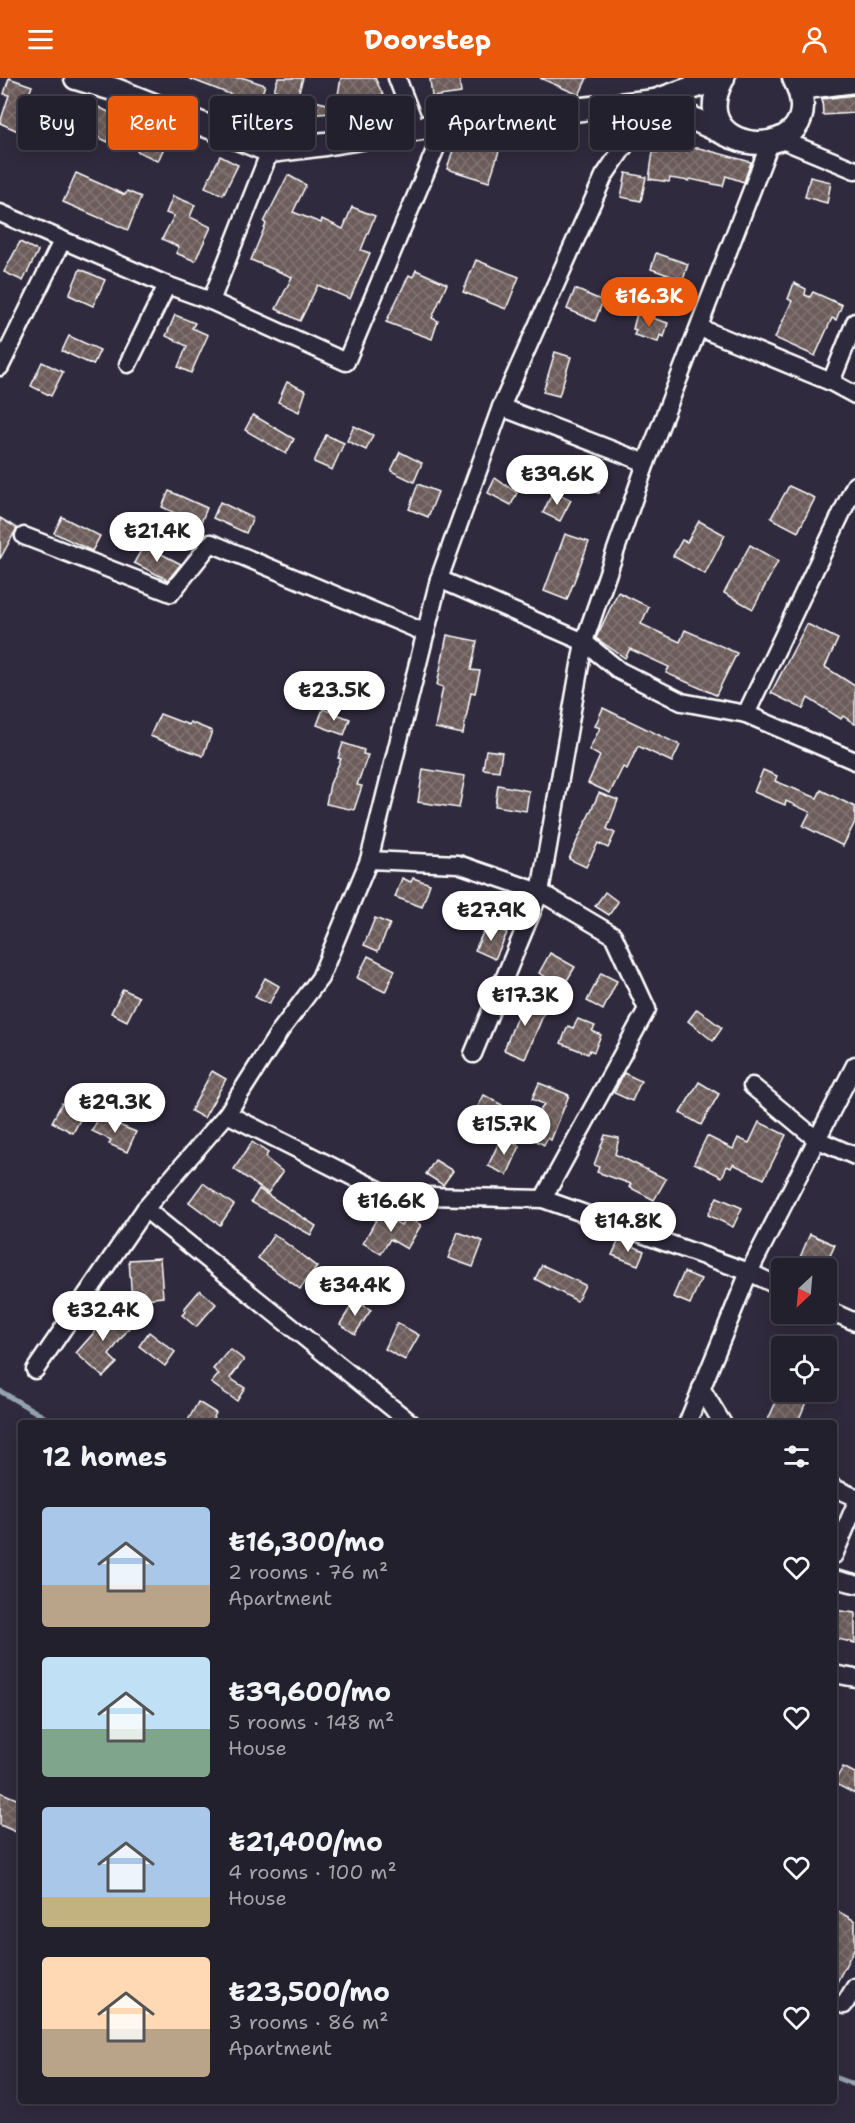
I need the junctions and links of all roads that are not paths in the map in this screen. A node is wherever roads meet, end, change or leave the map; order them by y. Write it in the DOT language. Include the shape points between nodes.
graph roads {
  1 [pos="76,78"];
  2 [pos="397,78"];
  3 [pos="722,78"];
  4 [pos="855,81"];
  5 [pos="797,83"];
  6 [pos="667,96"];
  7 [pos="694,118"];
  8 [pos="210,127"];
  9 [pos="426,128"];
  10 [pos="417,130"];
  11 [pos="736,138"];
  12 [pos="775,141"];
  13 [pos="315,144"];
  14 [pos="270,150"];
  15 [pos="435,150"];
  16 [pos="621,150"];
  17 [pos="855,170"];
  18 [pos="0,213"];
  19 [pos="62,241"];
  20 [pos="167,285"];
  21 [pos="211,301"];
  22 [pos="855,322"];
  23 [pos="700,328"];
  24 [pos="128,364"];
  25 [pos="0,367"];
  26 [pos="831,382"];
  27 [pos="855,395"];
  28 [pos="501,407"];
  29 [pos="646,463"];
  30 [pos="855,485"];
  31 [pos="24,536"];
  32 [pos="439,579"];
  33 [pos="426,633"];
  34 [pos="584,642"];
  35 [pos="746,714"];
  36 [pos="855,761"];
  37 [pos="369,860"];
  38 [pos="540,892"];
  39 [pos="473,1054"];
  40 [pos="855,1065"];
  41 [pos="752,1086"];
  42 [pos="226,1114"];
  43 [pos="816,1139"];
  44 [pos="855,1156"];
  45 [pos="543,1199"];
  46 [pos="145,1209"];
  47 [pos="749,1272"];
  48 [pos="771,1283"];
  49 [pos="837,1314"];
  50 [pos="855,1322"];
  51 [pos="35,1370"];
  52 [pos="701,1388"];
  53 [pos="407,1420"];
  54 [pos="689,1420"];
  55 [pos="721,1420"];
  56 [pos="837,1489"];
  57 [pos="855,1497"];
  58 [pos="855,1506"];
  59 [pos="837,1548"];
  60 [pos="837,1580"];
  61 [pos="855,1584"];
  62 [pos="837,1675"];
  63 [pos="855,1678"];
  64 [pos="855,1987"];
  65 [pos="844,2005"];
  1 -- 8 [label="street"];
  2 -- 10 [label="street"];
  3 -- 6 [label="street"];
  3 -- 11 [label="street" via="716,110 727,131"];
  4 -- 5 [label="street"];
  5 -- 12 [label="street" via="801,111 790,132"];
  7 -- 11 [label="street"];
  9 -- 10 [label="street"];
  10 -- 13 [label="street"];
  11 -- 12 [label="street" via="758,145"];
  12 -- 17 [label="street"];
  12 -- 23 [label="street"];
  14 -- 21 [label="street"];
  15 -- 21 [label="street" via="346,362"];
  16 -- 28 [label="street" via="603,176"];
  18 -- 19 [label="street"];
  19 -- 20 [label="street"];
  19 -- 25 [label="street"];
  20 -- 21 [label="street"];
  20 -- 24 [label="street"];
  22 -- 26 [label="street"];
  23 -- 26 [label="street"];
  23 -- 29 [label="street"];
  26 -- 27 [label="street"];
  28 -- 29 [label="street"];
  28 -- 32 [label="street"];
  29 -- 34 [label="street"];
  30 -- 35 [label="street"];
  31 -- 33 [label="street" via="171,593 212,543"];
  32 -- 33 [label="street"];
  32 -- 34 [label="street"];
  33 -- 37 [label="street"];
  34 -- 35 [label="street" via="620,671 682,702"];
  34 -- 38 [label="street"];
  35 -- 36 [label="street"];
  37 -- 38 [label="street" via="458,864"];
  37 -- 42 [label="street" via="320,978"];
  38 -- 39 [label="street"];
  38 -- 45 [label="street" via="613,935 647,1009"];
  40 -- 43 [label="street"];
  41 -- 43 [label="street"];
  42 -- 45 [label="street" via="388,1195"];
  42 -- 46 [label="street"];
  43 -- 44 [label="street"];
  43 -- 47 [label="street"];
  45 -- 47 [label="street"];
  46 -- 51 [label="street"];
  46 -- 53 [label="street"];
  47 -- 48 [label="street"];
  47 -- 52 [label="street"];
  49 -- 50 [label="street"];
  52 -- 54 [label="street"];
  52 -- 55 [label="street"];
  56 -- 57 [label="street"];
  58 -- 59 [label="street"];
  60 -- 61 [label="street"];
  62 -- 63 [label="street"];
  64 -- 65 [label="street"];
}
